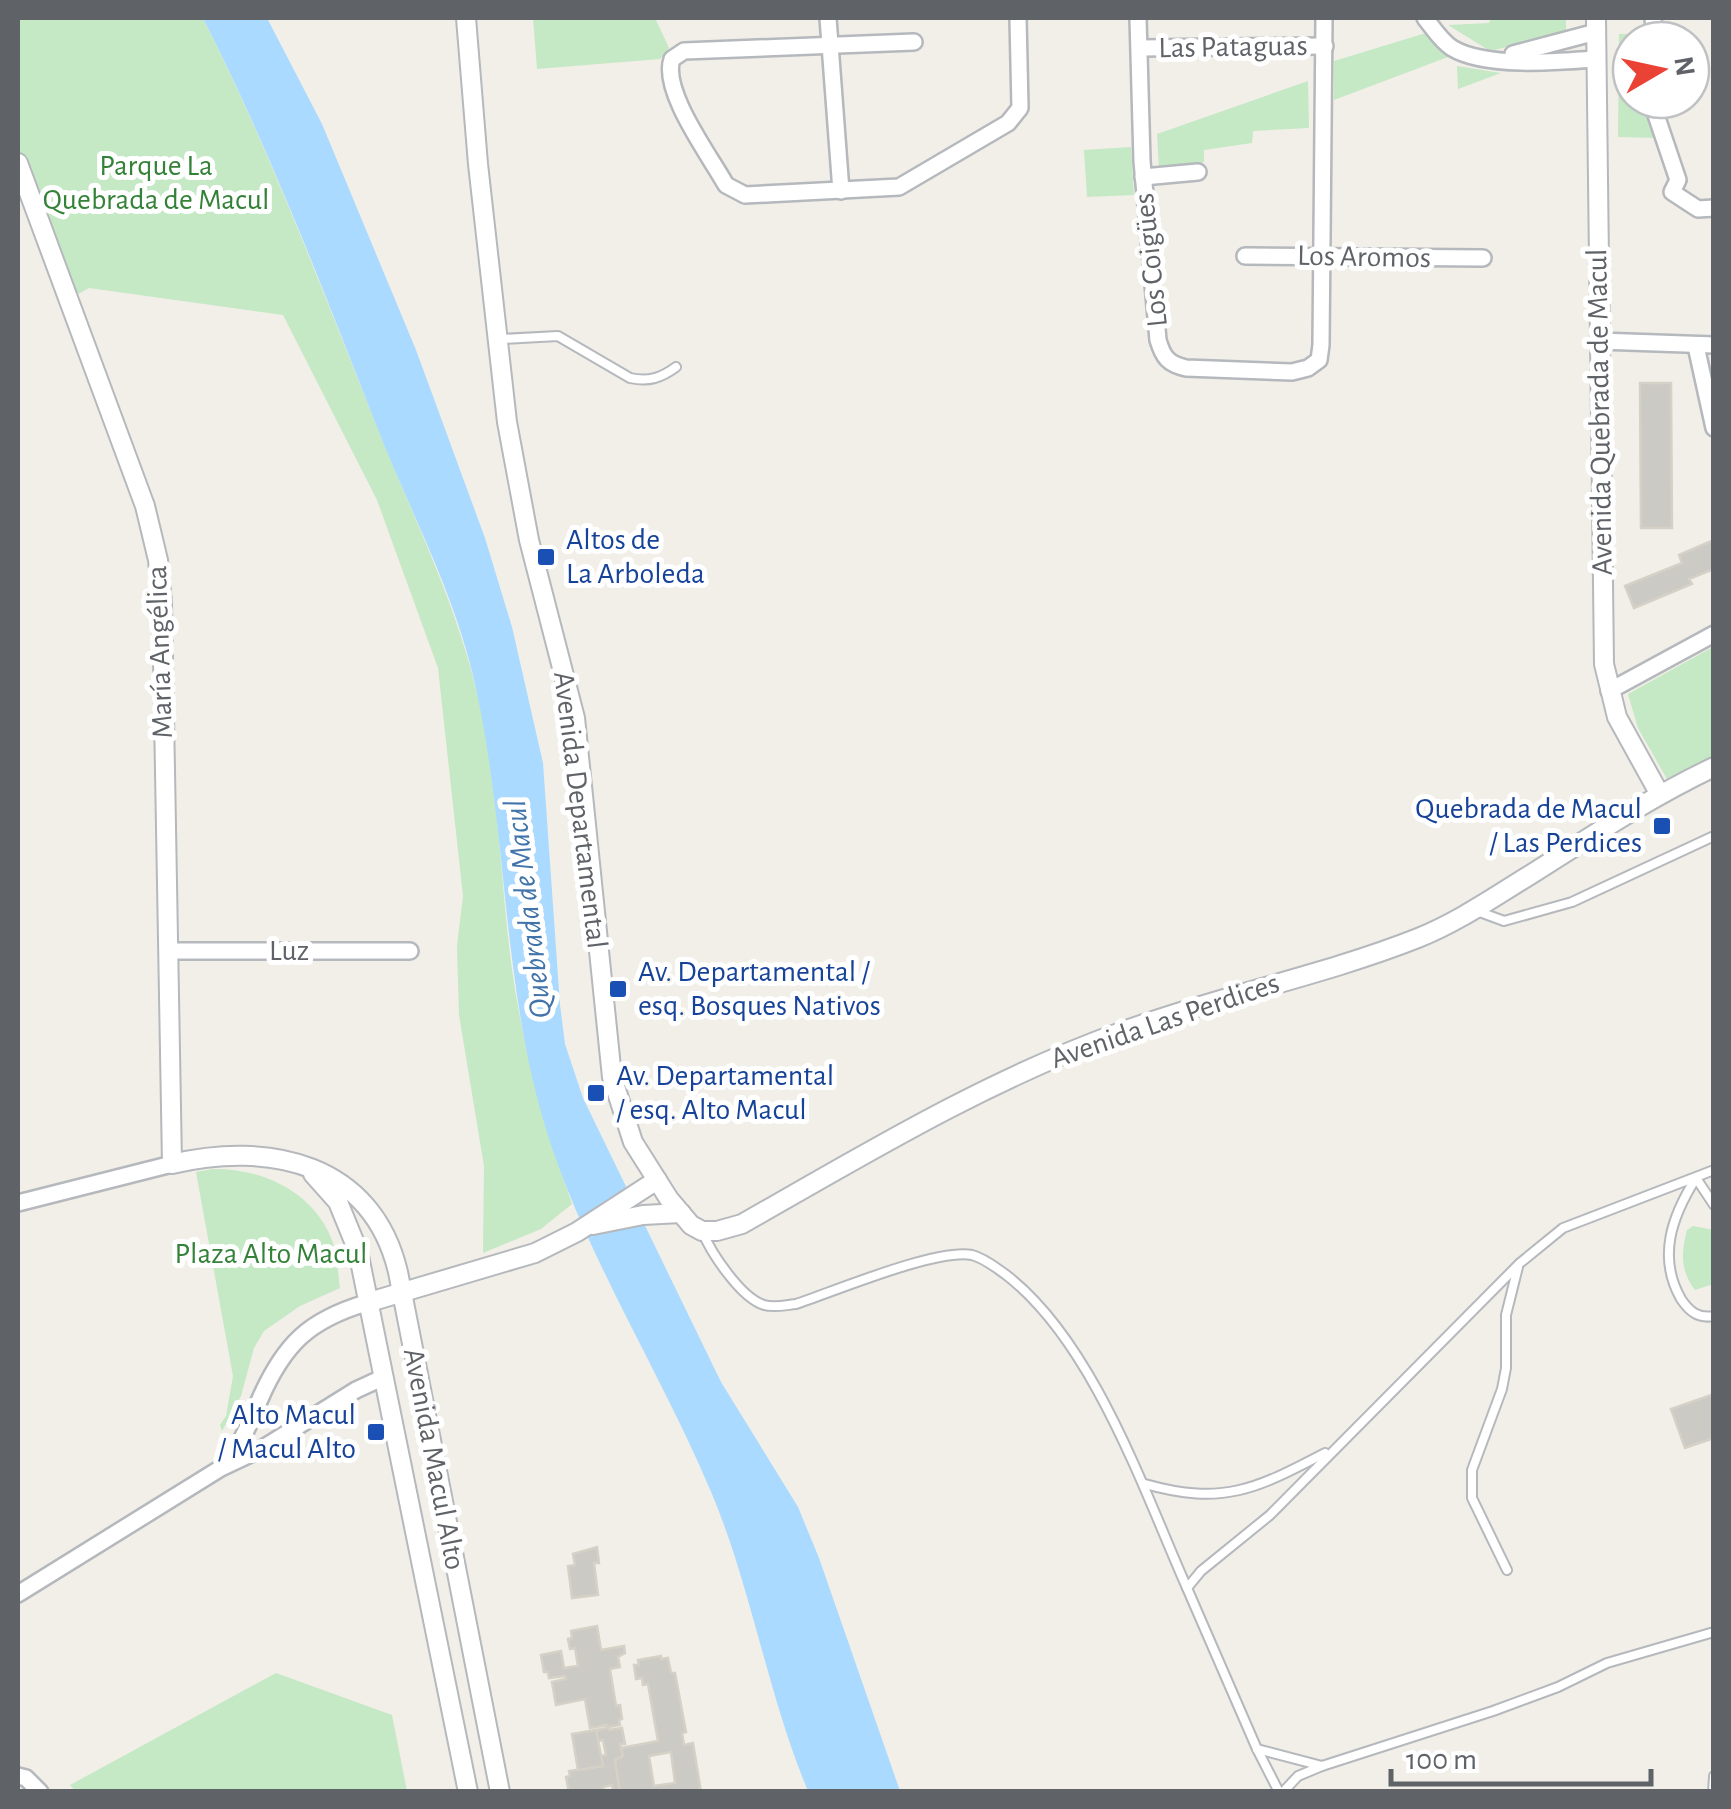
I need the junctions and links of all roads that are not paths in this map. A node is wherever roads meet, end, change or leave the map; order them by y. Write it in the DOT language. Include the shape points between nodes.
graph roads {
  1 [pos="466,18"];
  2 [pos="828,18"];
  3 [pos="1018,18"];
  4 [pos="1138,18"];
  5 [pos="1324,18"];
  6 [pos="1425,18"];
  7 [pos="1596,25"];
  8 [pos="914,42"];
  9 [pos="830,46"];
  10 [pos="1325,46"];
  11 [pos="1140,48"];
  12 [pos="1494,59"];
  13 [pos="1596,59"];
  14 [pos="1658,120"];
  15 [pos="18,163"];
  16 [pos="1198,172"];
  17 [pos="1143,177"];
  18 [pos="841,191"];
  19 [pos="1714,208"];
  20 [pos="1322,255"];
  21 [pos="1245,256"];
  22 [pos="1483,258"];
  23 [pos="497,340"];
  24 [pos="1599,341"];
  25 [pos="1714,345"];
  26 [pos="1696,346"];
  27 [pos="676,368"];
  28 [pos="1714,428"];
  29 [pos="1714,634"];
  30 [pos="1608,690"];
  31 [pos="1714,767"];
  32 [pos="1660,793"];
  33 [pos="1714,836"];
  34 [pos="1474,910"];
  35 [pos="168,951"];
  36 [pos="410,951"];
  37 [pos="172,1164"];
  38 [pos="304,1167"];
  39 [pos="1714,1170"];
  40 [pos="1696,1178"];
  41 [pos="657,1180"];
  42 [pos="18,1203"];
  43 [pos="1714,1205"];
  44 [pos="681,1213"];
  45 [pos="580,1229"];
  46 [pos="702,1231"];
  47 [pos="1520,1262"];
  48 [pos="402,1293"];
  49 [pos="366,1303"];
  50 [pos="1714,1316"];
  51 [pos="382,1378"];
  52 [pos="1334,1449"];
  53 [pos="221,1468"];
  54 [pos="1144,1484"];
  55 [pos="1506,1570"];
  56 [pos="1188,1588"];
  57 [pos="18,1594"];
  58 [pos="1714,1632"];
  59 [pos="1257,1749"];
  60 [pos="1322,1766"];
  61 [pos="18,1776"];
  62 [pos="1714,1776"];
  63 [pos="40,1792"];
  64 [pos="468,1792"];
  65 [pos="500,1792"];
  66 [pos="1281,1792"];
  67 [pos="1713,1792"];
  1 -- 23 [label="street, Avenida Departamental"];
  2 -- 9 [label="street"];
  3 -- 18 [label="street" via="1020,108 1008,123 898,186"];
  4 -- 11 [label="street, Los Coigües"];
  5 -- 10 [label="street, Los Coigües"];
  6 -- 12 [label="street" via="1452,47"];
  7 -- 12 [label="street"];
  7 -- 13 [label="street, Avenida Quebrada de Macul"];
  8 -- 9 [label="street"];
  9 -- 18 [label="street"];
  9 -- 18 [label="street" via="684,52 672,59 669,74 726,185 745,195"];
  10 -- 11 [label="street, Las Pataguas"];
  10 -- 20 [label="street, Los Coigües"];
  11 -- 17 [label="street, Los Coigües"];
  12 -- 13 [label="street"];
  13 -- 24 [label="street, Avenida Quebrada de Macul"];
  14 -- 19 [label="street" via="1678,180 1672,192 1698,209"];
  15 -- 35 [label="street, María Angélica" via="158,560"];
  16 -- 17 [label="street"];
  17 -- 20 [label="street, Los Coigües" via="1158,340 1172,365 1292,372 1319,360"];
  20 -- 21 [label="street, Los Aromos"];
  20 -- 22 [label="street, Los Aromos"];
  23 -- 27 [label="lane" via="558,336 641,381"];
  23 -- 41 [label="street, Avenida Departamental" via="521,502 575,718 612,1077 633,1142"];
  24 -- 26 [label="street"];
  24 -- 30 [label="street, Avenida Quebrada de Macul"];
  25 -- 26 [label="street"];
  26 -- 28 [label="street"];
  29 -- 30 [label="street"];
  30 -- 32 [label="street, Avenida Quebrada de Macul"];
  31 -- 32 [label="street, Avenida Las Perdices"];
  32 -- 34 [label="street, Avenida Las Perdices"];
  33 -- 34 [label="lane" via="1572,902 1504,921"];
  34 -- 46 [label="street, Avenida Las Perdices" via="1419,938 1124,1030 1026,1070 742,1224"];
  35 -- 36 [label="street, Luz"];
  35 -- 37 [label="street, María Angélica"];
  37 -- 38 [label="street, Avenida Macul Alto" via="232,1155"];
  37 -- 42 [label="street"];
  38 -- 48 [label="street, Avenida Macul Alto" via="343,1183 374,1214 389,1241"];
  38 -- 49 [label="street, Avenida Macul Alto" via="346,1216"];
  39 -- 40 [label="lane"];
  40 -- 43 [label="lane"];
  40 -- 47 [label="lane" via="1563,1228"];
  40 -- 50 [label="lane" via="1668,1242 1671,1280 1688,1310"];
  41 -- 44 [label="street"];
  41 -- 45 [label="street"];
  44 -- 45 [label="street"];
  44 -- 46 [label="street"];
  45 -- 48 [label="street" via="508,1263"];
  46 -- 54 [label="lane" via="739,1285 758,1304 772,1306 939,1256 973,1255 993,1265 1046,1312"];
  47 -- 52 [label="lane"];
  47 -- 55 [label="lane" via="1506,1315 1502,1389 1472,1470 1472,1498"];
  48 -- 49 [label="street"];
  48 -- 65 [label="street, Avenida Macul Alto"];
  49 -- 51 [label="street, Avenida Macul Alto"];
  49 -- 53 [label="street" via="322,1320 291,1344"];
  51 -- 53 [label="street"];
  51 -- 64 [label="street, Avenida Macul Alto"];
  52 -- 54 [label="lane" via="1271,1481 1220,1496"];
  52 -- 56 [label="lane"];
  53 -- 57 [label="street"];
  54 -- 56 [label="lane"];
  56 -- 59 [label="lane"];
  58 -- 60 [label="lane" via="1607,1663 1493,1711"];
  59 -- 60 [label="lane"];
  59 -- 66 [label="lane"];
  60 -- 66 [label="lane"];
  61 -- 63 [label="street"];
  62 -- 67 [label="lane"];
}
